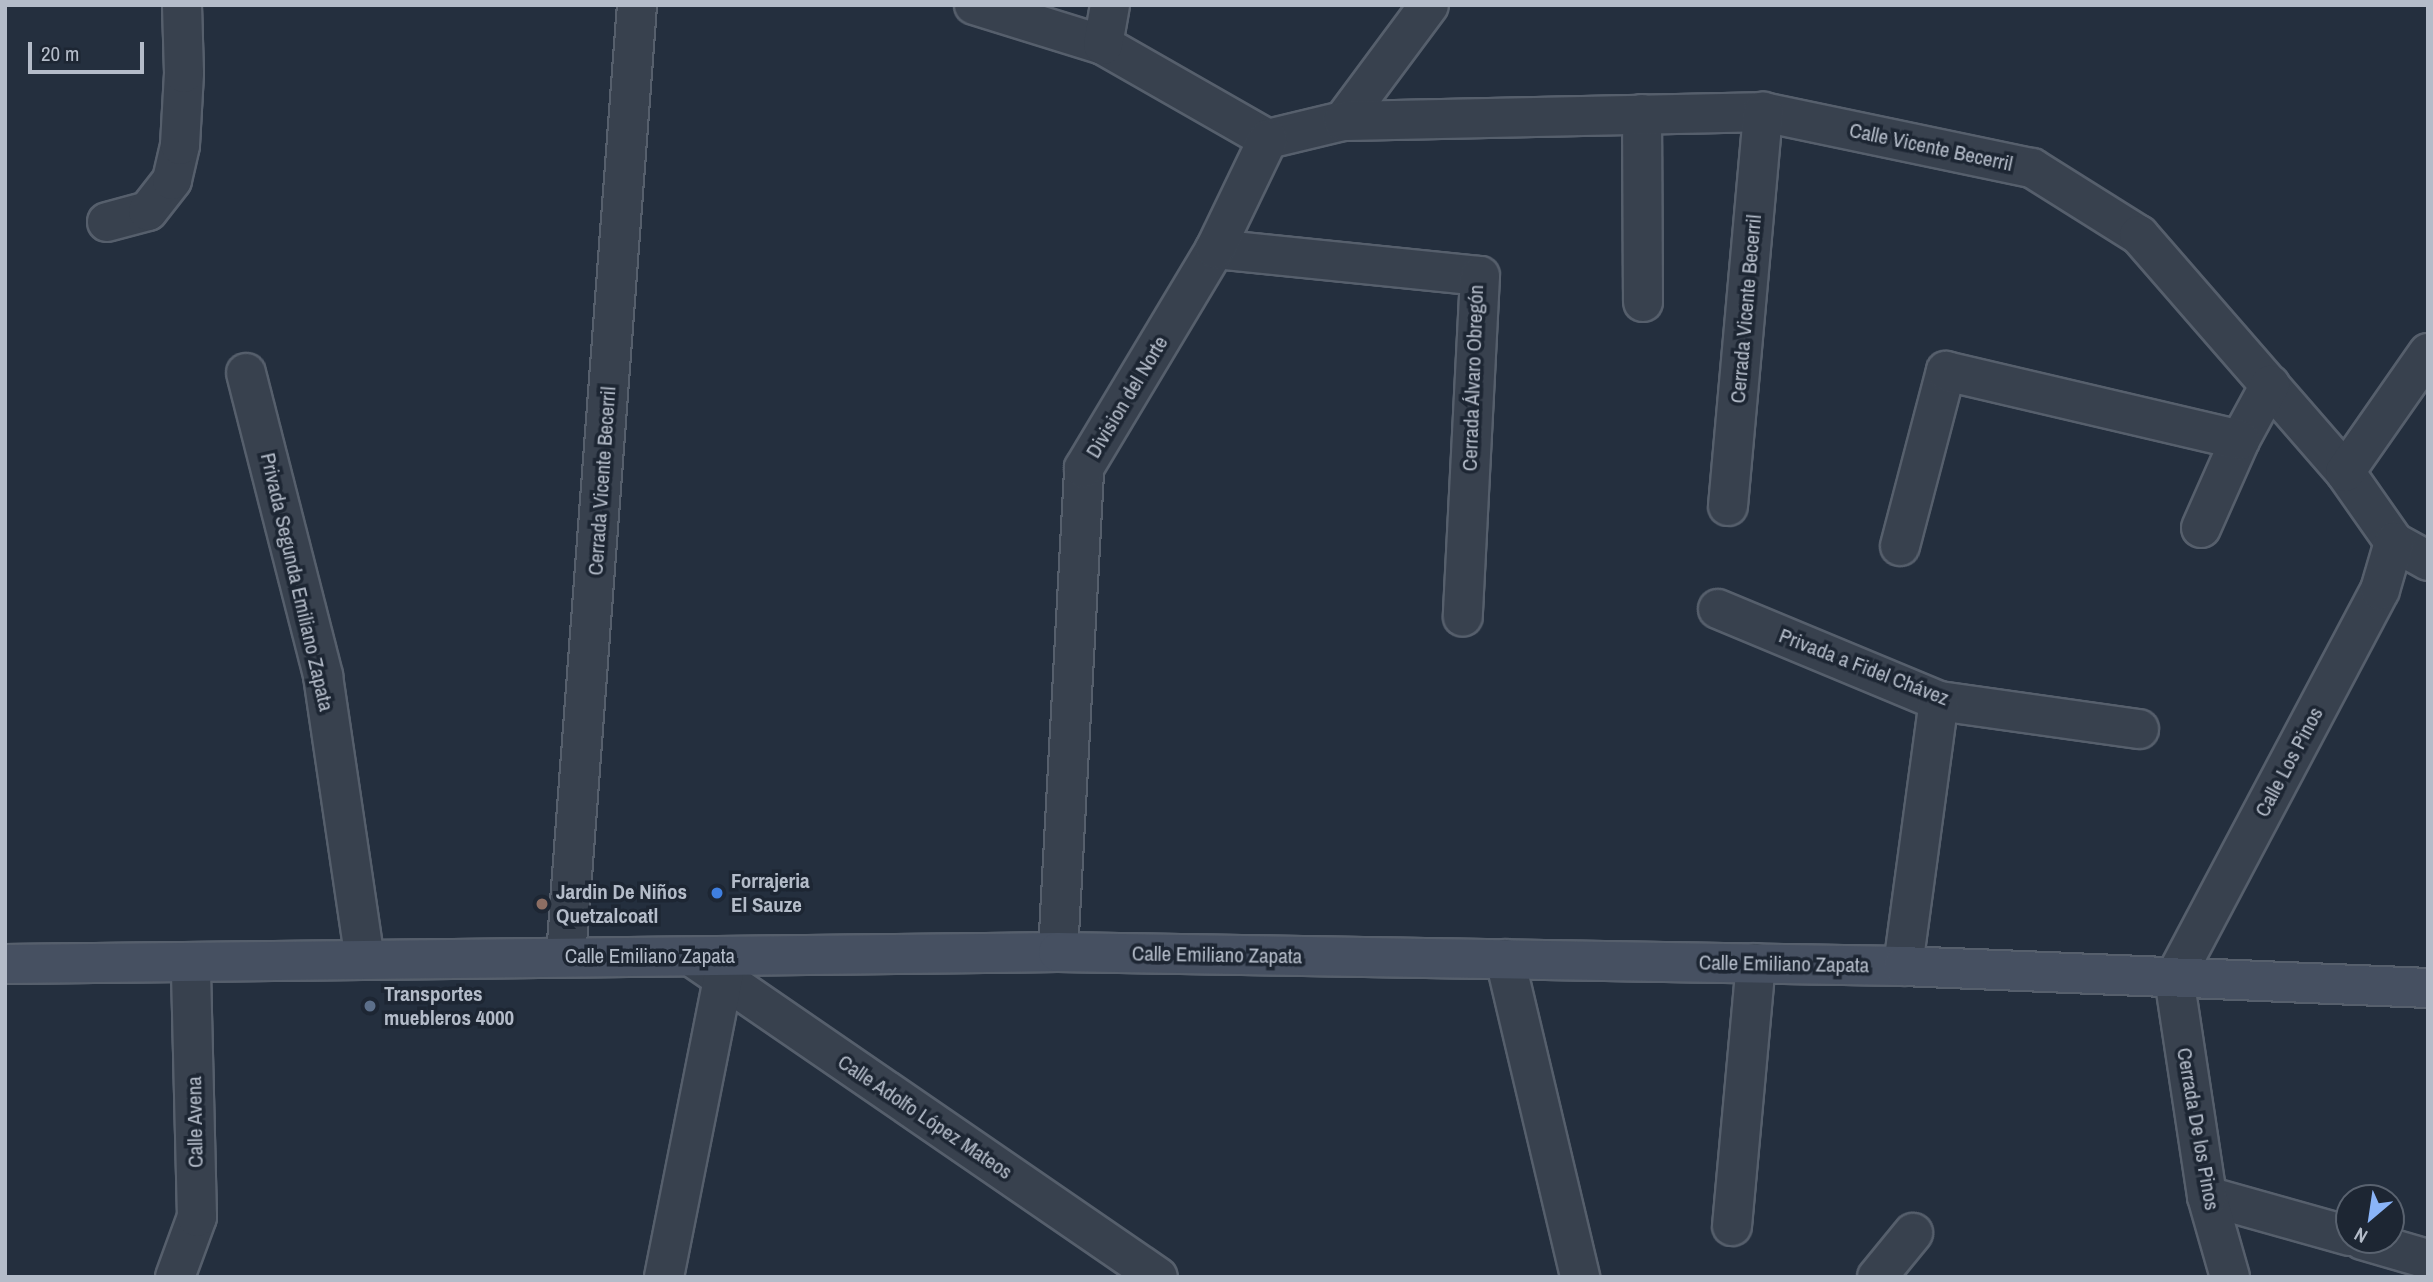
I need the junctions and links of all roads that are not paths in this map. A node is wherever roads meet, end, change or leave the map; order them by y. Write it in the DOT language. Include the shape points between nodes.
graph roads {
  1 [pos="182,5"];
  2 [pos="638,5"];
  3 [pos="974,5"];
  4 [pos="1110,5"];
  5 [pos="1429,5"];
  6 [pos="1103,45"];
  7 [pos="1763,112"];
  8 [pos="1642,114"];
  9 [pos="1343,121"];
  10 [pos="1268,139"];
  11 [pos="107,222"];
  12 [pos="1215,249"];
  13 [pos="1643,302"];
  14 [pos="2428,353"];
  15 [pos="246,373"];
  16 [pos="2270,385"];
  17 [pos="2240,440"];
  18 [pos="2345,472"];
  19 [pos="1728,506"];
  20 [pos="2201,528"];
  21 [pos="2394,542"];
  22 [pos="1900,546"];
  23 [pos="2428,561"];
  24 [pos="1718,608"];
  25 [pos="1463,617"];
  26 [pos="1939,701"];
  27 [pos="2139,729"];
  28 [pos="1058,952"];
  29 [pos="566,956"];
  30 [pos="365,959"];
  31 [pos="1505,959"];
  32 [pos="1756,963"];
  33 [pos="5,964"];
  34 [pos="191,964"];
  35 [pos="1903,966"];
  36 [pos="707,968"];
  37 [pos="2174,979"];
  38 [pos="2428,988"];
  39 [pos="2207,1196"];
  40 [pos="1732,1226"];
  41 [pos="2335,1232"];
  42 [pos="1913,1233"];
  43 [pos="2405,1252"];
  44 [pos="2428,1259"];
  45 [pos="175,1277"];
  46 [pos="664,1277"];
  47 [pos="1158,1277"];
  48 [pos="1580,1277"];
  49 [pos="1877,1277"];
  50 [pos="2230,1277"];
  1 -- 11 [label="street" via="184,73 173,180 148,211"];
  2 -- 29 [label="street, Cerrada Vicente Becerril"];
  3 -- 6 [label="street"];
  4 -- 6 [label="street"];
  5 -- 9 [label="street"];
  6 -- 10 [label="street"];
  7 -- 8 [label="street, Calle Vicente Becerril"];
  7 -- 16 [label="street, Calle Vicente Becerril" via="2032,168 2140,235"];
  7 -- 19 [label="street, Cerrada Vicente Becerril"];
  8 -- 9 [label="street, Calle Vicente Becerril"];
  8 -- 13 [label="street"];
  9 -- 10 [label="street, Calle Vicente Becerril"];
  10 -- 12 [label="street, Division del Norte"];
  12 -- 25 [label="street, Cerrada Álvaro Obregón" via="1480,276"];
  12 -- 28 [label="street, Division del Norte" via="1084,468"];
  14 -- 18 [label="street"];
  15 -- 30 [label="street, Privada Segunda Emiliano Zapata" via="323,676"];
  16 -- 17 [label="street"];
  16 -- 18 [label="street, Calle Vicente Becerril"];
  17 -- 20 [label="street"];
  17 -- 22 [label="street" via="1946,371"];
  18 -- 21 [label="street, Calle Vicente Becerril"];
  21 -- 23 [label="street, Calle Vicente Becerril"];
  21 -- 37 [label="street, Calle Los Pinos" via="2380,590"];
  24 -- 26 [label="street, Privada a Fidel Chávez"];
  26 -- 27 [label="street, Privada a Fidel Chávez"];
  26 -- 35 [label="street"];
  28 -- 31 [label="main road, Calle Emiliano Zapata"];
  28 -- 36 [label="main road, Calle Emiliano Zapata"];
  29 -- 30 [label="main road, Calle Emiliano Zapata"];
  29 -- 36 [label="main road, Calle Emiliano Zapata"];
  30 -- 34 [label="main road, Calle Emiliano Zapata"];
  31 -- 32 [label="main road, Calle Emiliano Zapata"];
  31 -- 48 [label="street"];
  32 -- 35 [label="main road, Calle Emiliano Zapata"];
  32 -- 40 [label="street"];
  33 -- 34 [label="main road, Calle Emiliano Zapata"];
  34 -- 45 [label="street, Calle Avena" via="197,1217"];
  35 -- 37 [label="main road, Calle Emiliano Zapata"];
  36 -- 46 [label="street"];
  36 -- 47 [label="street, Calle Adolfo López Mateos"];
  37 -- 38 [label="main road, Calle Emiliano Zapata"];
  37 -- 39 [label="street, Cerrada De los Pinos"];
  39 -- 41 [label="street"];
  39 -- 50 [label="street, Cerrada De los Pinos"];
  42 -- 49 [label="street"];
  43 -- 44 [label="street"];
}
